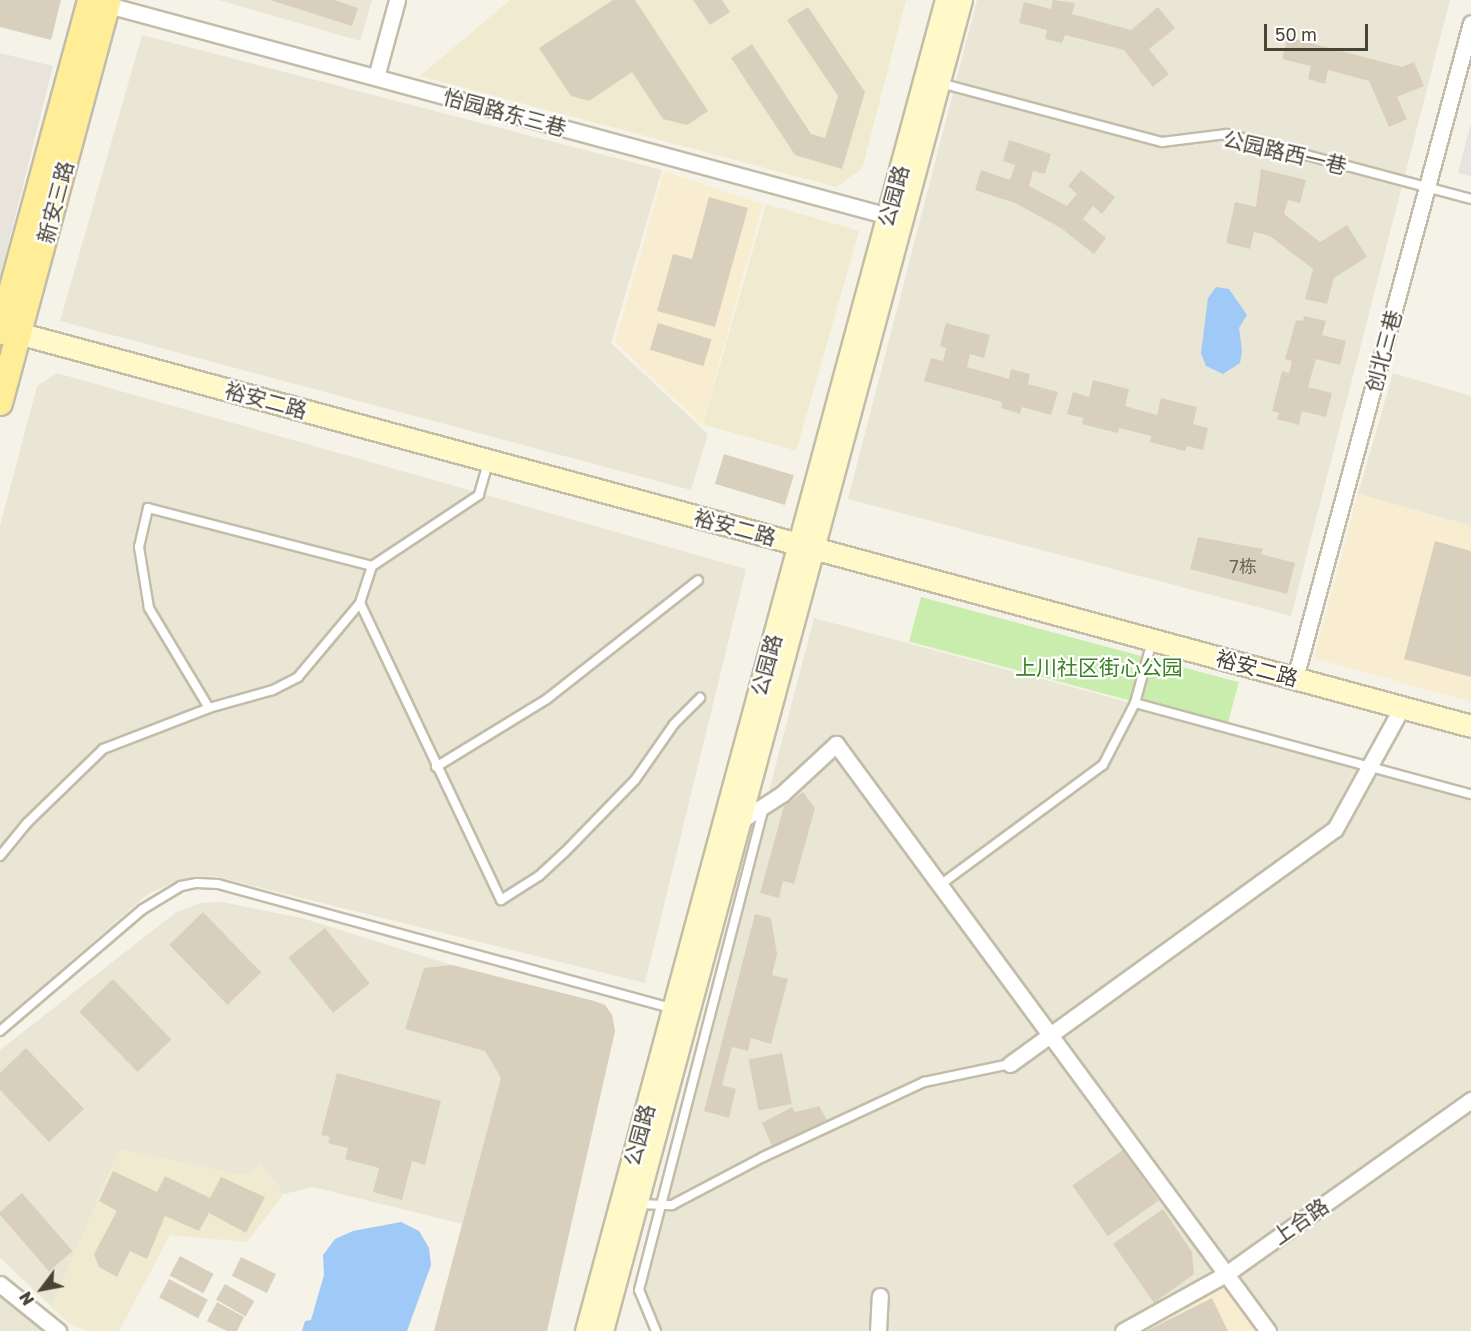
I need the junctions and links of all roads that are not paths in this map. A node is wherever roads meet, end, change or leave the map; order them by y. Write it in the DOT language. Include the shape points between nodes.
graph roads {
  1 [pos="397,0"];
  2 [pos="946,0"];
  3 [pos="961,0"];
  4 [pos="102,2"];
  5 [pos="1471,23"];
  6 [pos="376,77"];
  7 [pos="932,80"];
  8 [pos="1427,187"];
  9 [pos="1471,199"];
  10 [pos="895,218"];
  11 [pos="6,335"];
  12 [pos="0,403"];
  13 [pos="487,466"];
  14 [pos="804,552"];
  15 [pos="372,566"];
  16 [pos="698,580"];
  17 [pos="360,603"];
  18 [pos="1149,652"];
  19 [pos="1295,678"];
  20 [pos="700,698"];
  21 [pos="1135,703"];
  22 [pos="209,708"];
  23 [pos="1400,713"];
  24 [pos="1471,726"];
  25 [pos="1471,739"];
  26 [pos="1371,766"];
  27 [pos="436,767"];
  28 [pos="1471,794"];
  29 [pos="764,806"];
  30 [pos="740,821"];
  31 [pos="0,856"];
  32 [pos="940,885"];
  33 [pos="673,1009"];
  34 [pos="0,1031"];
  35 [pos="1051,1036"];
  36 [pos="1010,1064"];
  37 [pos="1471,1100"];
  38 [pos="636,1204"];
  39 [pos="660,1208"];
  40 [pos="1226,1274"];
  41 [pos="0,1284"];
  42 [pos="880,1296"];
  43 [pos="57,1331"];
  44 [pos="586,1331"];
  45 [pos="602,1331"];
  46 [pos="656,1331"];
  47 [pos="878,1331"];
  48 [pos="1122,1331"];
  49 [pos="1268,1331"];
  1 -- 6 [label="street"];
  2 -- 7 [label="main road, 公园路"];
  3 -- 7 [label="main road, 公园路"];
  4 -- 6 [label="street, 怡园路东三巷"];
  4 -- 11 [label="main road, 新安三路"];
  5 -- 8 [label="street, 创北三巷"];
  6 -- 10 [label="street, 怡园路东三巷"];
  7 -- 8 [label="lane, 公园路西一巷" via="1162,142 1227,134"];
  7 -- 10 [label="main road, 公园路"];
  8 -- 9 [label="lane, 公园路西一巷"];
  8 -- 19 [label="street, 创北三巷"];
  10 -- 14 [label="main road, 公园路"];
  11 -- 12 [label="main road, 新安三路"];
  11 -- 13 [label="main road, 裕安二路"];
  13 -- 14 [label="main road, 裕安二路"];
  13 -- 15 [label="lane" via="480,495"];
  14 -- 18 [label="main road, 裕安二路"];
  14 -- 19 [label="main road, 裕安二路"];
  14 -- 30 [label="main road, 公园路"];
  14 -- 33 [label="main road, 公园路"];
  15 -- 17 [label="lane"];
  15 -- 22 [label="lane" via="148,508 138,547 149,608"];
  16 -- 27 [label="lane" via="547,699"];
  17 -- 22 [label="lane" via="298,677 273,690"];
  17 -- 27 [label="lane"];
  18 -- 21 [label="lane"];
  18 -- 23 [label="main road, 裕安二路"];
  19 -- 23 [label="main road, 裕安二路"];
  20 -- 27 [label="lane" via="674,724 635,780 564,853 539,876 501,900"];
  21 -- 26 [label="lane"];
  21 -- 32 [label="lane" via="1103,765"];
  22 -- 31 [label="lane" via="103,749 27,822"];
  23 -- 24 [label="main road, 裕安二路"];
  23 -- 25 [label="main road, 裕安二路"];
  23 -- 26 [label="street"];
  26 -- 28 [label="lane"];
  26 -- 35 [label="street" via="1335,830"];
  29 -- 30 [label="street"];
  29 -- 32 [label="street" via="836,744"];
  29 -- 39 [label="lane"];
  30 -- 38 [label="main road, 公园路"];
  32 -- 35 [label="street"];
  33 -- 34 [label="lane" via="230,887 197,883 180,886 143,909"];
  33 -- 44 [label="main road, 公园路"];
  35 -- 36 [label="street"];
  35 -- 40 [label="street"];
  36 -- 39 [label="lane" via="924,1082"];
  37 -- 40 [label="street, 上合路"];
  38 -- 39 [label="lane"];
  38 -- 45 [label="main road, 公园路"];
  39 -- 46 [label="lane" via="639,1290"];
  40 -- 48 [label="street, 上合路"];
  40 -- 49 [label="street"];
  41 -- 43 [label="street"];
  42 -- 47 [label="street"];
}
